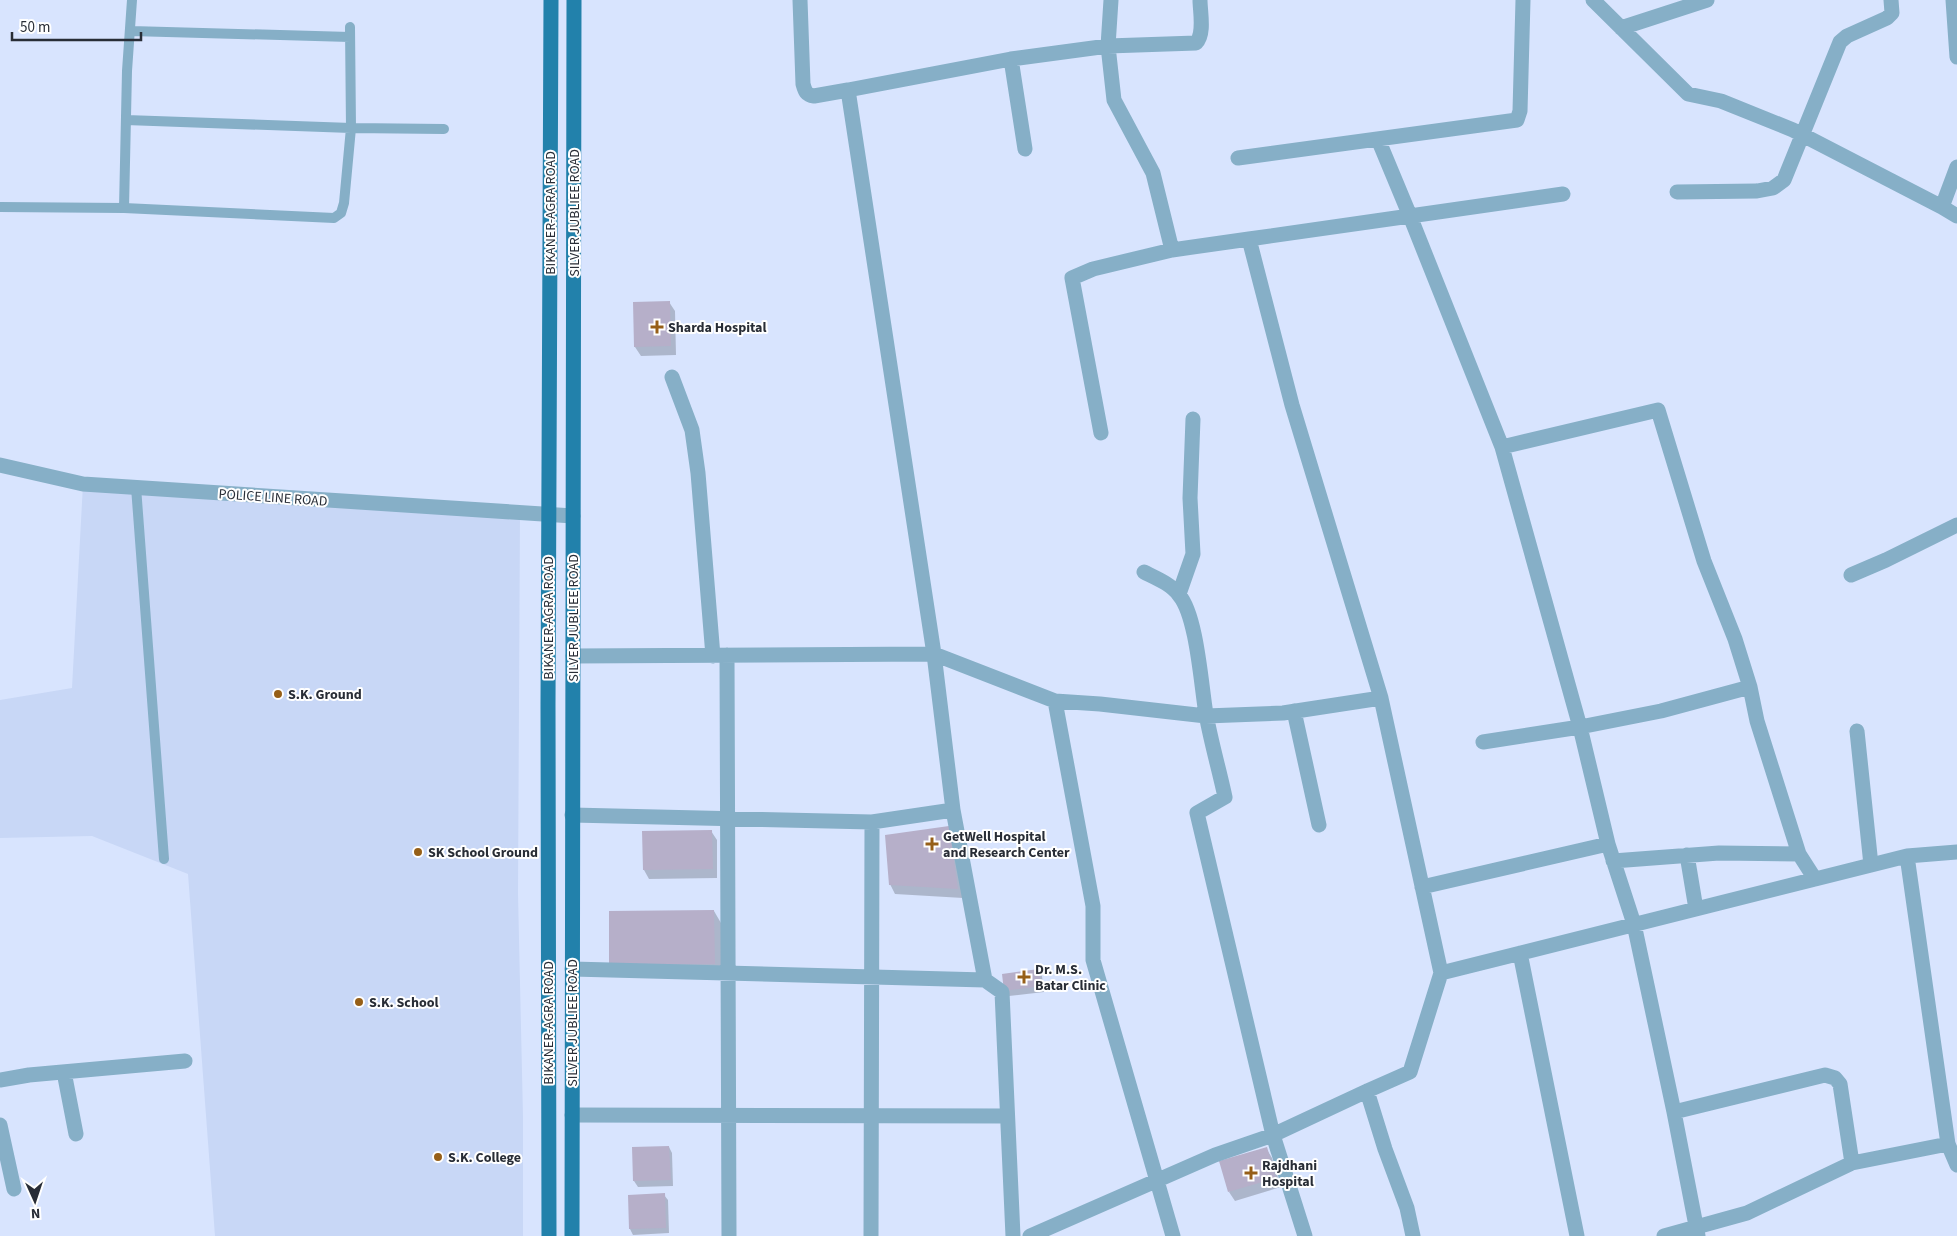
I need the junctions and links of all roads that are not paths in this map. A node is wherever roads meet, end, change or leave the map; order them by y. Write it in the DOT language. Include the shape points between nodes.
graph roads {
  1 [pos="132,0"];
  2 [pos="551,0"];
  3 [pos="574,0"];
  4 [pos="800,0"];
  5 [pos="1111,0"];
  6 [pos="1200,0"];
  7 [pos="1523,0"];
  8 [pos="1593,0"];
  9 [pos="1707,0"];
  10 [pos="1891,0"];
  11 [pos="1953,0"];
  12 [pos="1620,28"];
  13 [pos="130,31"];
  14 [pos="1108,46"];
  15 [pos="1957,57"];
  16 [pos="1011,59"];
  17 [pos="848,90"];
  18 [pos="126,120"];
  19 [pos="351,128"];
  20 [pos="444,129"];
  21 [pos="1803,135"];
  22 [pos="1378,139"];
  23 [pos="1025,149"];
  24 [pos="1238,158"];
  25 [pos="1957,167"];
  26 [pos="1677,192"];
  27 [pos="1562,194"];
  28 [pos="0,207"];
  29 [pos="1942,207"];
  30 [pos="124,208"];
  31 [pos="1410,216"];
  32 [pos="1957,216"];
  33 [pos="1249,239"];
  34 [pos="1172,250"];
  35 [pos="672,377"];
  36 [pos="1193,419"];
  37 [pos="1101,433"];
  38 [pos="1502,447"];
  39 [pos="0,465"];
  40 [pos="136,487"];
  41 [pos="549,515"];
  42 [pos="573,516"];
  43 [pos="1957,524"];
  44 [pos="1144,572"];
  45 [pos="1851,575"];
  46 [pos="1179,594"];
  47 [pos="934,654"];
  48 [pos="573,656"];
  49 [pos="720,656"];
  50 [pos="1750,687"];
  51 [pos="1381,698"];
  52 [pos="1055,700"];
  53 [pos="1294,712"];
  54 [pos="1206,716"];
  55 [pos="1580,727"];
  56 [pos="1857,731"];
  57 [pos="1483,742"];
  58 [pos="953,810"];
  59 [pos="572,815"];
  60 [pos="728,819"];
  61 [pos="872,822"];
  62 [pos="1320,825"];
  63 [pos="1608,844"];
  64 [pos="1957,852"];
  65 [pos="1799,854"];
  66 [pos="1687,855"];
  67 [pos="1907,856"];
  68 [pos="164,859"];
  69 [pos="1614,860"];
  70 [pos="1872,865"];
  71 [pos="1815,879"];
  72 [pos="1422,887"];
  73 [pos="1696,909"];
  74 [pos="1634,924"];
  75 [pos="1520,953"];
  76 [pos="572,970"];
  77 [pos="1441,972"];
  78 [pos="728,973"];
  79 [pos="871,977"];
  80 [pos="985,980"];
  81 [pos="185,1061"];
  82 [pos="64,1072"];
  83 [pos="0,1080"];
  84 [pos="1367,1091"];
  85 [pos="1674,1112"];
  86 [pos="729,1114"];
  87 [pos="572,1115"];
  88 [pos="871,1116"];
  89 [pos="1008,1116"];
  90 [pos="0,1125"];
  91 [pos="76,1134"];
  92 [pos="1273,1135"];
  93 [pos="1948,1144"];
  94 [pos="1852,1163"];
  95 [pos="1957,1165"];
  96 [pos="1157,1180"];
  97 [pos="14,1189"];
  98 [pos="1696,1232"];
  99 [pos="549,1236"];
  100 [pos="572,1236"];
  101 [pos="729,1236"];
  102 [pos="871,1236"];
  103 [pos="1013,1236"];
  104 [pos="1030,1236"];
  105 [pos="1173,1236"];
  106 [pos="1305,1236"];
  107 [pos="1413,1236"];
  108 [pos="1577,1236"];
  109 [pos="1664,1236"];
  1 -- 13 [label="lane"];
  2 -- 41 [label="main road, BIKANER-AGRA ROAD"];
  3 -- 42 [label="main road, SILVER JUBLIEE ROAD"];
  4 -- 17 [label="street" via="805,91 814,96"];
  5 -- 14 [label="street"];
  6 -- 14 [label="street" via="1201,33 1196,43"];
  7 -- 22 [label="street" via="1520,111 1517,120"];
  8 -- 12 [label="street"];
  9 -- 12 [label="street"];
  10 -- 21 [label="street" via="1892,13 1887,18 1840,42"];
  11 -- 15 [label="street"];
  12 -- 21 [label="street" via="1688,94 1721,101"];
  13 -- 18 [label="lane"];
  13 -- 19 [label="lane" via="350,32"];
  14 -- 16 [label="street"];
  14 -- 34 [label="street" via="1114,100 1153,173"];
  16 -- 17 [label="street"];
  16 -- 23 [label="street"];
  17 -- 47 [label="street"];
  18 -- 19 [label="lane"];
  18 -- 30 [label="lane"];
  19 -- 20 [label="lane"];
  19 -- 30 [label="lane" via="344,203 341,213 334,218"];
  21 -- 26 [label="street" via="1784,180 1773,188"];
  21 -- 29 [label="street"];
  22 -- 24 [label="street"];
  22 -- 31 [label="street"];
  25 -- 29 [label="street"];
  27 -- 31 [label="street"];
  28 -- 30 [label="lane"];
  29 -- 32 [label="street"];
  31 -- 33 [label="street"];
  31 -- 38 [label="street"];
  33 -- 34 [label="street"];
  33 -- 51 [label="street" via="1292,405"];
  34 -- 37 [label="street" via="1093,269 1072,278"];
  35 -- 49 [label="street" via="692,430"];
  36 -- 46 [label="street" via="1190,498 1193,554"];
  38 -- 50 [label="street" via="1658,410 1704,561"];
  38 -- 55 [label="street"];
  39 -- 40 [label="street, POLICE LINE ROAD" via="84,484"];
  40 -- 41 [label="street, POLICE LINE ROAD"];
  40 -- 68 [label="lane"];
  41 -- 42 [label="street, POLICE LINE ROAD"];
  41 -- 99 [label="main road, BIKANER-AGRA ROAD"];
  42 -- 48 [label="main road, SILVER JUBLIEE ROAD"];
  43 -- 45 [label="street"];
  44 -- 46 [label="street"];
  46 -- 54 [label="street" via="1192,624"];
  47 -- 49 [label="street"];
  47 -- 52 [label="street"];
  47 -- 58 [label="street"];
  48 -- 49 [label="street"];
  48 -- 59 [label="main road, SILVER JUBLIEE ROAD"];
  49 -- 60 [label="street"];
  50 -- 55 [label="street" via="1661,711"];
  50 -- 65 [label="street"];
  51 -- 53 [label="street"];
  51 -- 72 [label="street"];
  52 -- 54 [label="street"];
  52 -- 96 [label="street" via="1093,906 1093,960"];
  53 -- 54 [label="street"];
  53 -- 62 [label="street"];
  54 -- 92 [label="street" via="1225,797 1197,813"];
  55 -- 57 [label="street"];
  55 -- 63 [label="street"];
  56 -- 70 [label="street"];
  58 -- 61 [label="street"];
  58 -- 80 [label="street"];
  59 -- 60 [label="street"];
  59 -- 76 [label="main road, SILVER JUBLIEE ROAD"];
  60 -- 61 [label="street"];
  60 -- 78 [label="street"];
  61 -- 79 [label="street"];
  63 -- 69 [label="street"];
  63 -- 72 [label="street"];
  64 -- 67 [label="street"];
  65 -- 66 [label="street"];
  65 -- 71 [label="street"];
  66 -- 69 [label="street"];
  66 -- 73 [label="street"];
  67 -- 70 [label="street"];
  67 -- 93 [label="street"];
  69 -- 74 [label="street"];
  70 -- 71 [label="street"];
  71 -- 73 [label="street"];
  72 -- 77 [label="street"];
  73 -- 74 [label="street"];
  74 -- 75 [label="street"];
  74 -- 85 [label="street"];
  75 -- 77 [label="street"];
  75 -- 108 [label="street"];
  76 -- 78 [label="street"];
  76 -- 87 [label="main road, SILVER JUBLIEE ROAD"];
  77 -- 84 [label="street" via="1410,1072"];
  78 -- 79 [label="street"];
  78 -- 86 [label="street"];
  79 -- 80 [label="street"];
  79 -- 88 [label="street"];
  80 -- 89 [label="street" via="1002,992"];
  81 -- 82 [label="street"];
  82 -- 83 [label="street"];
  82 -- 91 [label="street"];
  84 -- 92 [label="street"];
  84 -- 107 [label="street" via="1407,1208"];
  85 -- 94 [label="street" via="1825,1075 1835,1078 1840,1084"];
  85 -- 98 [label="street"];
  86 -- 87 [label="street"];
  86 -- 88 [label="street"];
  86 -- 101 [label="street"];
  87 -- 100 [label="main road, SILVER JUBLIEE ROAD"];
  88 -- 89 [label="street"];
  88 -- 102 [label="street"];
  89 -- 103 [label="street"];
  90 -- 97 [label="street"];
  92 -- 96 [label="street"];
  92 -- 106 [label="street"];
  93 -- 94 [label="street"];
  93 -- 95 [label="street"];
  94 -- 98 [label="street" via="1747,1213"];
  96 -- 104 [label="street"];
  96 -- 105 [label="street"];
  98 -- 109 [label="street"];
}
